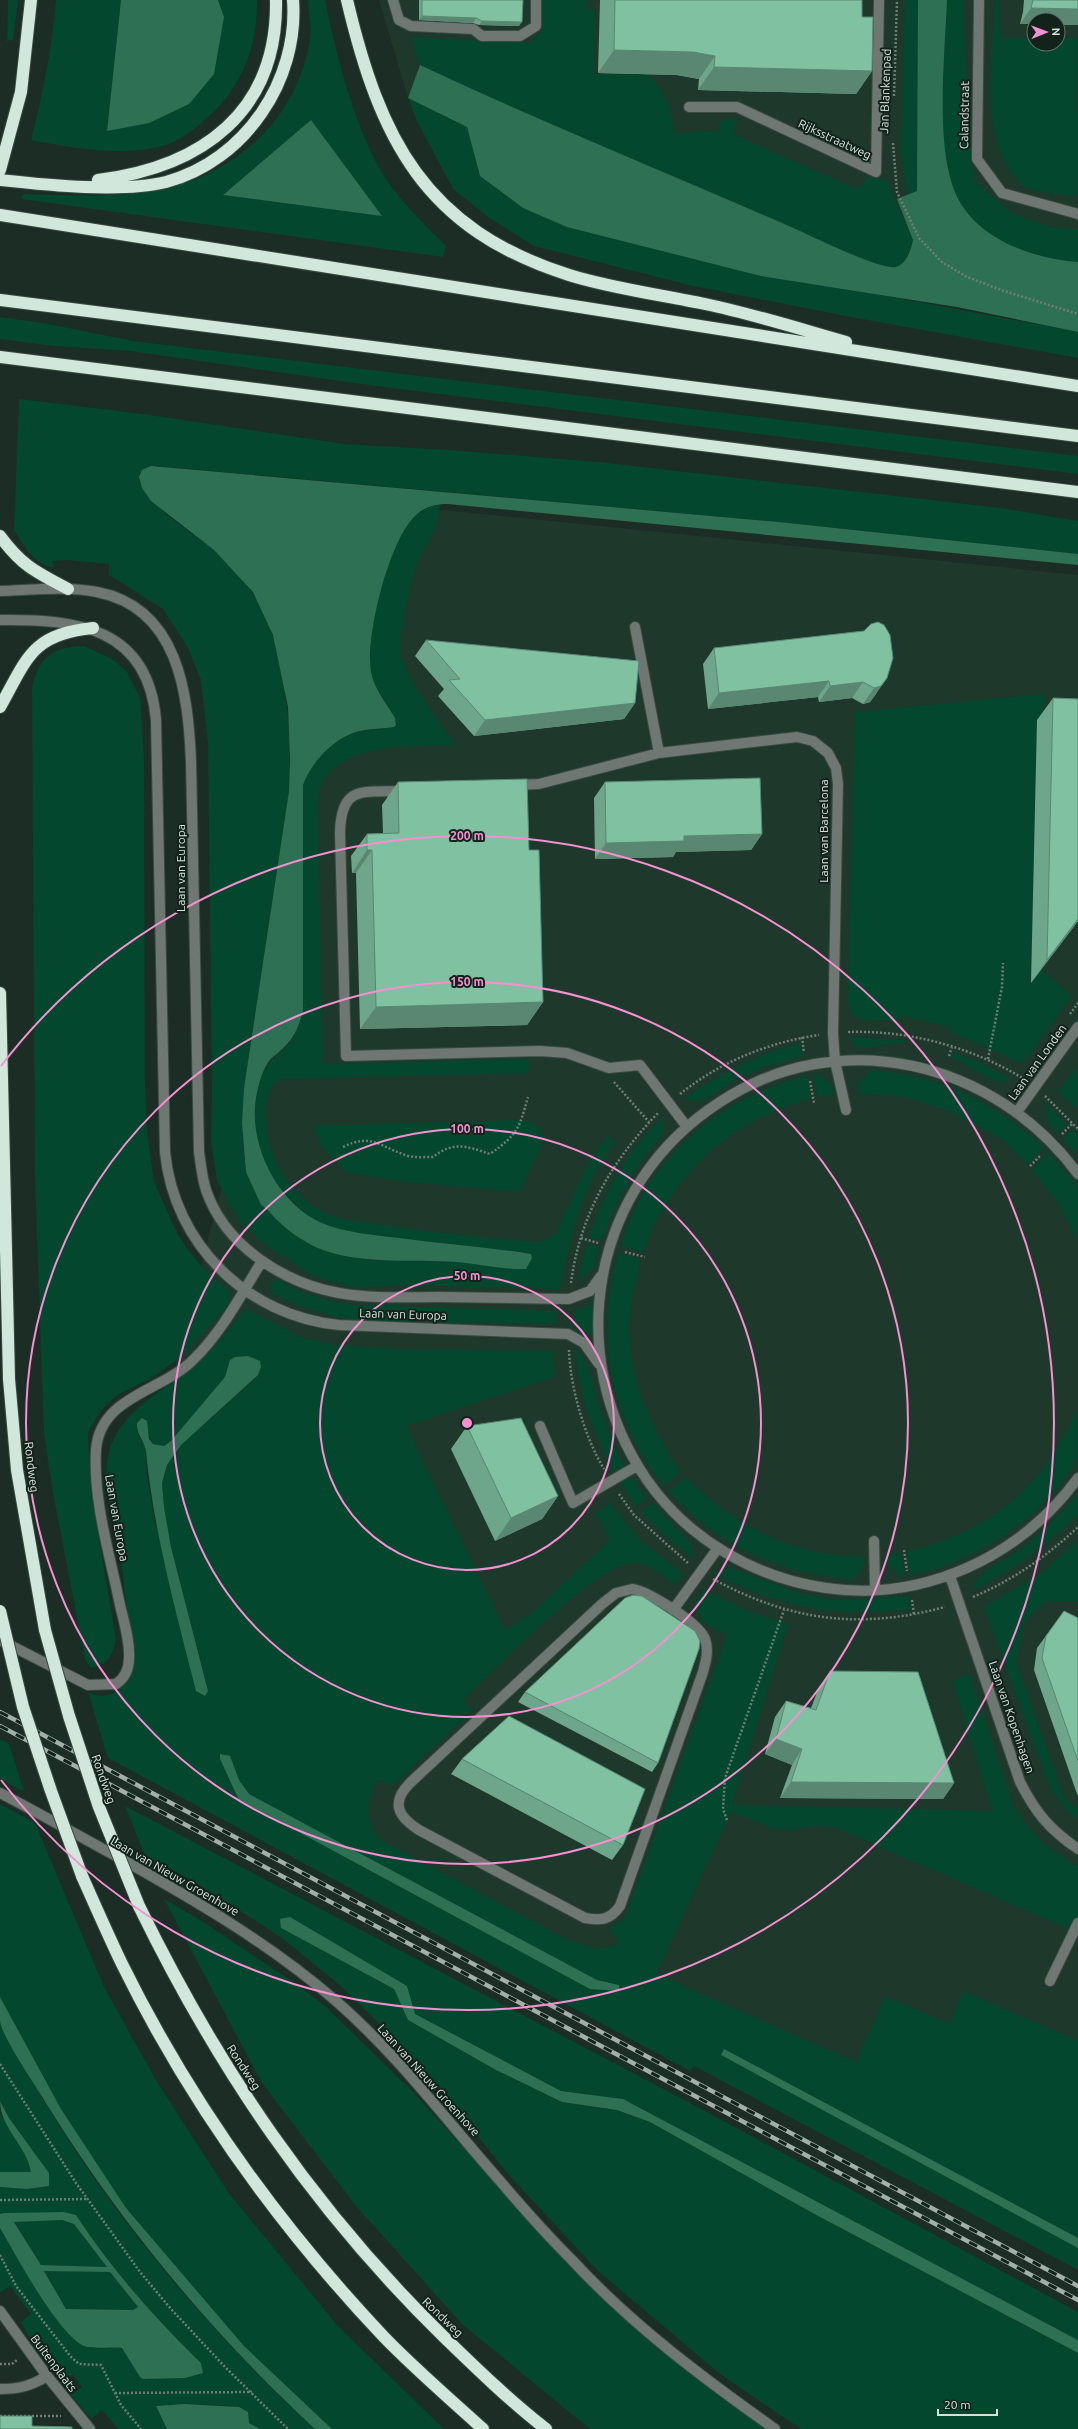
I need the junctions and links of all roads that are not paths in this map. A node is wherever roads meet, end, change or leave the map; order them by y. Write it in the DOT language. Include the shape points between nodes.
graph roads {
  1 [pos="31,0"];
  2 [pos="276,0"];
  3 [pos="293,0"];
  4 [pos="347,0"];
  5 [pos="394,0"];
  6 [pos="536,0"];
  7 [pos="880,0"];
  8 [pos="979,0"];
  9 [pos="688,106"];
  10 [pos="0,170"];
  11 [pos="0,180"];
  12 [pos="30,182"];
  13 [pos="1078,213"];
  14 [pos="0,215"];
  15 [pos="0,300"];
  16 [pos="0,357"];
  17 [pos="903,357"];
  18 [pos="1078,386"];
  19 [pos="1078,436"];
  20 [pos="1078,492"];
  21 [pos="0,536"];
  22 [pos="68,589"];
  23 [pos="0,590"];
  24 [pos="0,620"];
  25 [pos="635,627"];
  26 [pos="93,628"];
  27 [pos="0,707"];
  28 [pos="659,753"];
  29 [pos="508,786"];
  30 [pos="413,790"];
  31 [pos="0,993"];
  32 [pos="1078,1027"];
  33 [pos="835,1061"];
  34 [pos="846,1110"];
  35 [pos="1017,1112"];
  36 [pos="687,1127"];
  37 [pos="1078,1174"];
  38 [pos="262,1261"];
  39 [pos="602,1275"];
  40 [pos="244,1290"];
  41 [pos="600,1367"];
  42 [pos="540,1426"];
  43 [pos="637,1466"];
  44 [pos="1078,1478"];
  45 [pos="874,1541"];
  46 [pos="718,1548"];
  47 [pos="950,1576"];
  48 [pos="875,1590"];
  49 [pos="673,1610"];
  50 [pos="0,1612"];
  51 [pos="0,1640"];
  52 [pos="0,1793"];
  53 [pos="1078,1849"];
  54 [pos="1078,1923"];
  55 [pos="1050,1981"];
  56 [pos="0,2311"];
  57 [pos="47,2376"];
  58 [pos="0,2389"];
  59 [pos="90,2429"];
  60 [pos="483,2429"];
  61 [pos="546,2429"];
  62 [pos="774,2429"];
  1 -- 10 [label="highway" via="21,92"];
  2 -- 12 [label="highway" via="274,42 262,77 252,97 239,114 206,145 185,156 135,173 79,182"];
  3 -- 12 [label="highway" via="294,24 289,56 280,80 263,112 244,134 217,158 197,170 166,182 110,186"];
  4 -- 17 [label="highway" via="374,95 396,143 417,174 440,201 481,235 518,256 571,276 718,306"];
  5 -- 6 [label="street" via="399,20 411,26 473,29 482,36 520,36 536,26"];
  7 -- 9 [label="street, Rijksstraatweg" via="876,172 737,107"];
  8 -- 13 [label="street, Calandstraat" via="977,159 1002,193"];
  11 -- 12 [label="highway"];
  14 -- 17 [label="highway"];
  15 -- 19 [label="highway"];
  16 -- 20 [label="highway"];
  17 -- 18 [label="highway"];
  21 -- 22 [label="highway" via="18,560 28,568"];
  22 -- 23 [label="street, Laan van Europa"];
  22 -- 38 [label="street, Laan van Europa" via="110,596 147,618 170,648 182,678 191,761 197,1113 202,1175 215,1209 225,1224"];
  24 -- 26 [label="street, Laan van Europa" via="48,620"];
  25 -- 28 [label="street"];
  26 -- 27 [label="highway" via="68,630 41,643 28,658"];
  26 -- 40 [label="street, Laan van Europa" via="123,648 134,660 150,683 154,706 163,1126 169,1185 181,1218 198,1244"];
  28 -- 29 [label="street, Laan van Barcelona" via="539,784"];
  28 -- 33 [label="street, Laan van Barcelona" via="792,738 813,741 828,752 836,768 838,784 833,1033"];
  30 -- 36 [label="street" via="355,794 347,799 342,810 340,833 346,1056 540,1051 567,1053 600,1066 619,1068 640,1065"];
  31 -- 61 [label="highway, Rondweg, bridge" via="9,1379 17,1470 45,1630 68,1716 98,1807 139,1906 174,1978 243,2092 318,2198 411,2305 472,2365"];
  32 -- 35 [label="street, Laan van Londen"];
  33 -- 34 [label="street, Laan van Barcelona"];
  33 -- 35 [label="street, Laan van Europa" via="877,1061 929,1070 975,1086"];
  33 -- 36 [label="street, Laan van Europa" via="798,1068 750,1085 721,1101"];
  35 -- 37 [label="street, Laan van Europa" via="1053,1143"];
  36 -- 39 [label="street, Laan van Europa" via="663,1151 631,1196 618,1222"];
  38 -- 39 [label="street, Laan van Europa" via="290,1278 339,1293 377,1296 570,1299 590,1291"];
  38 -- 40 [label="street, Laan van Europa"];
  39 -- 41 [label="street, Laan van Europa" via="597,1328"];
  40 -- 41 [label="street, Laan van Europa" via="276,1308 323,1323 568,1334 584,1343"];
  40 -- 51 [label="street, Laan van Europa" via="217,1332 193,1360 120,1406 106,1419 98,1437 96,1478 102,1520 129,1650 126,1674 116,1684 88,1685"];
  41 -- 43 [label="street, Laan van Europa" via="615,1420"];
  42 -- 43 [label="street" via="573,1503"];
  43 -- 46 [label="street, Laan van Europa" via="670,1508"];
  44 -- 47 [label="street, Laan van Europa" via="1042,1520 1022,1536 980,1563"];
  45 -- 48 [label="street"];
  46 -- 48 [label="street, Laan van Europa" via="761,1571 800,1584 835,1590"];
  46 -- 49 [label="street"];
  47 -- 48 [label="street, Laan van Europa" via="926,1583"];
  47 -- 53 [label="street, Laan van Kopenhagen" via="1020,1782 1045,1823"];
  49 -- 49 [label="street" via="639,1590 624,1591 610,1597 410,1782 398,1803 402,1816 419,1830 584,1918 600,1920 612,1916 620,1906 628,1885 706,1661 706,1644 701,1632 693,1623"];
  50 -- 60 [label="highway, bridge" via="23,1706 50,1791 82,1876 146,2011 188,2083 282,2218 335,2283 385,2338"];
  52 -- 62 [label="street, Laan van Nieuw Groenhove" via="226,1919 298,1970 336,2001 395,2058 500,2181 583,2272 651,2336 708,2382"];
  54 -- 55 [label="street"];
  56 -- 57 [label="street, Buitenplaats"];
  57 -- 58 [label="street" via="33,2385 17,2389"];
  57 -- 59 [label="street, Buitenplaats"];
}
